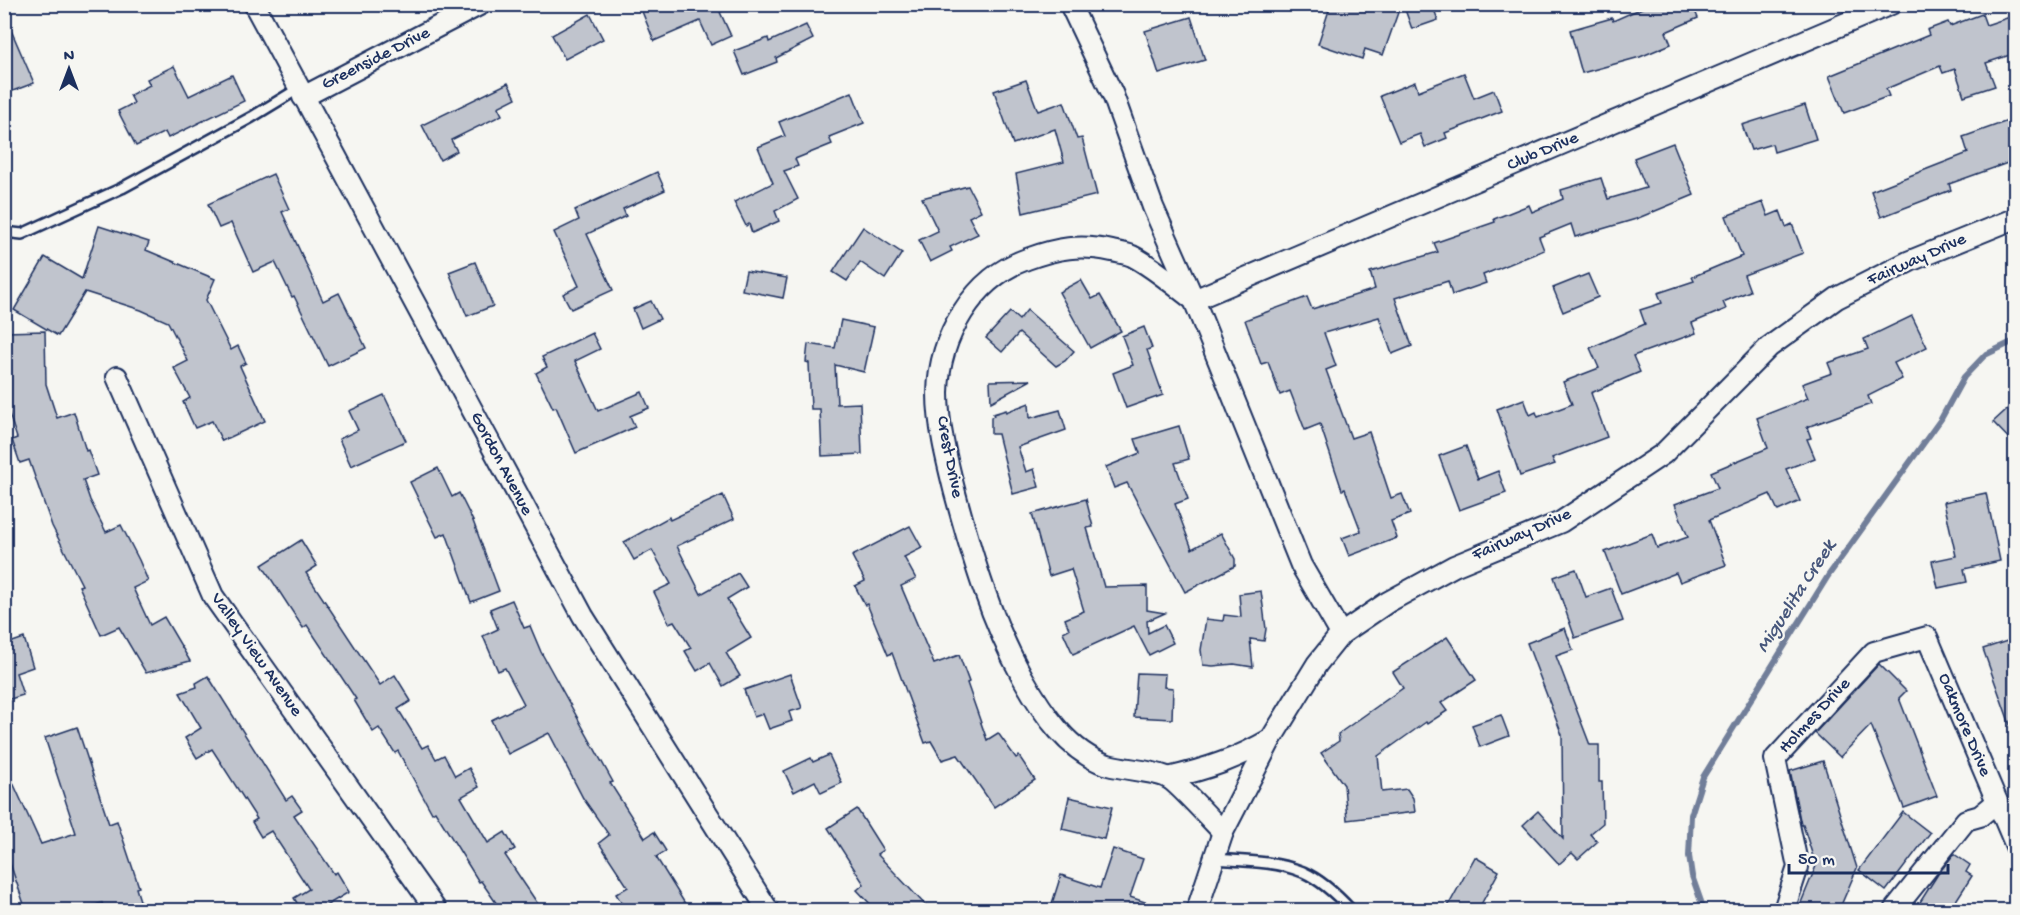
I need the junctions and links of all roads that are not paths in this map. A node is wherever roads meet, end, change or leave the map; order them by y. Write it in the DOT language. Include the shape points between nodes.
graph roads {
  1 [pos="254,4"];
  2 [pos="481,4"];
  3 [pos="1070,4"];
  4 [pos="1891,4"];
  5 [pos="300,93"];
  6 [pos="2016,218"];
  7 [pos="4,232"];
  8 [pos="1194,300"];
  9 [pos="117,376"];
  10 [pos="1341,634"];
  11 [pos="1927,637"];
  12 [pos="1271,739"];
  13 [pos="1168,777"];
  14 [pos="1997,802"];
  15 [pos="1223,832"];
  16 [pos="2016,846"];
  17 [pos="1215,859"];
  18 [pos="436,910"];
  19 [pos="768,910"];
  20 [pos="1197,910"];
  21 [pos="1351,910"];
  22 [pos="1784,910"];
  23 [pos="1894,910"];
  1 -- 5 [label="street, Gordon Avenue"];
  2 -- 5 [label="street, Greenside Drive"];
  3 -- 8 [label="street" via="1113,95 1154,207"];
  4 -- 8 [label="street, Club Drive"];
  5 -- 7 [label="lane" via="122,188 22,234"];
  5 -- 19 [label="street, Gordon Avenue" via="583,616"];
  6 -- 10 [label="street, Fairway Drive" via="1910,261 1837,298 1768,347 1663,454 1560,522 1454,566 1388,602"];
  8 -- 10 [label="street" via="1301,565"];
  8 -- 13 [label="street, Crest Drive" via="1133,256 1091,247 1055,249 1021,261 992,278 969,302 953,327 943,356 938,393 945,452 967,537 999,633 1023,679 1051,723 1077,748 1106,764"];
  9 -- 18 [label="street, Valley View Avenue" via="213,596"];
  10 -- 12 [label="street, Fairway Drive" via="1317,664"];
  11 -- 14 [label="street, Oakmore Drive"];
  11 -- 22 [label="street, Holmes Drive" via="1874,652 1775,759 1798,867"];
  12 -- 13 [label="street, Crest Drive" via="1245,755 1205,770"];
  12 -- 15 [label="street, Fairway Drive"];
  13 -- 15 [label="street"];
  14 -- 16 [label="street, Oakmore Drive"];
  14 -- 23 [label="street" via="1980,816 1966,820"];
  15 -- 17 [label="street, Fairway Drive"];
  17 -- 20 [label="street, Fairway Drive"];
  17 -- 21 [label="lane" via="1283,866 1305,873 1336,894"];
}
